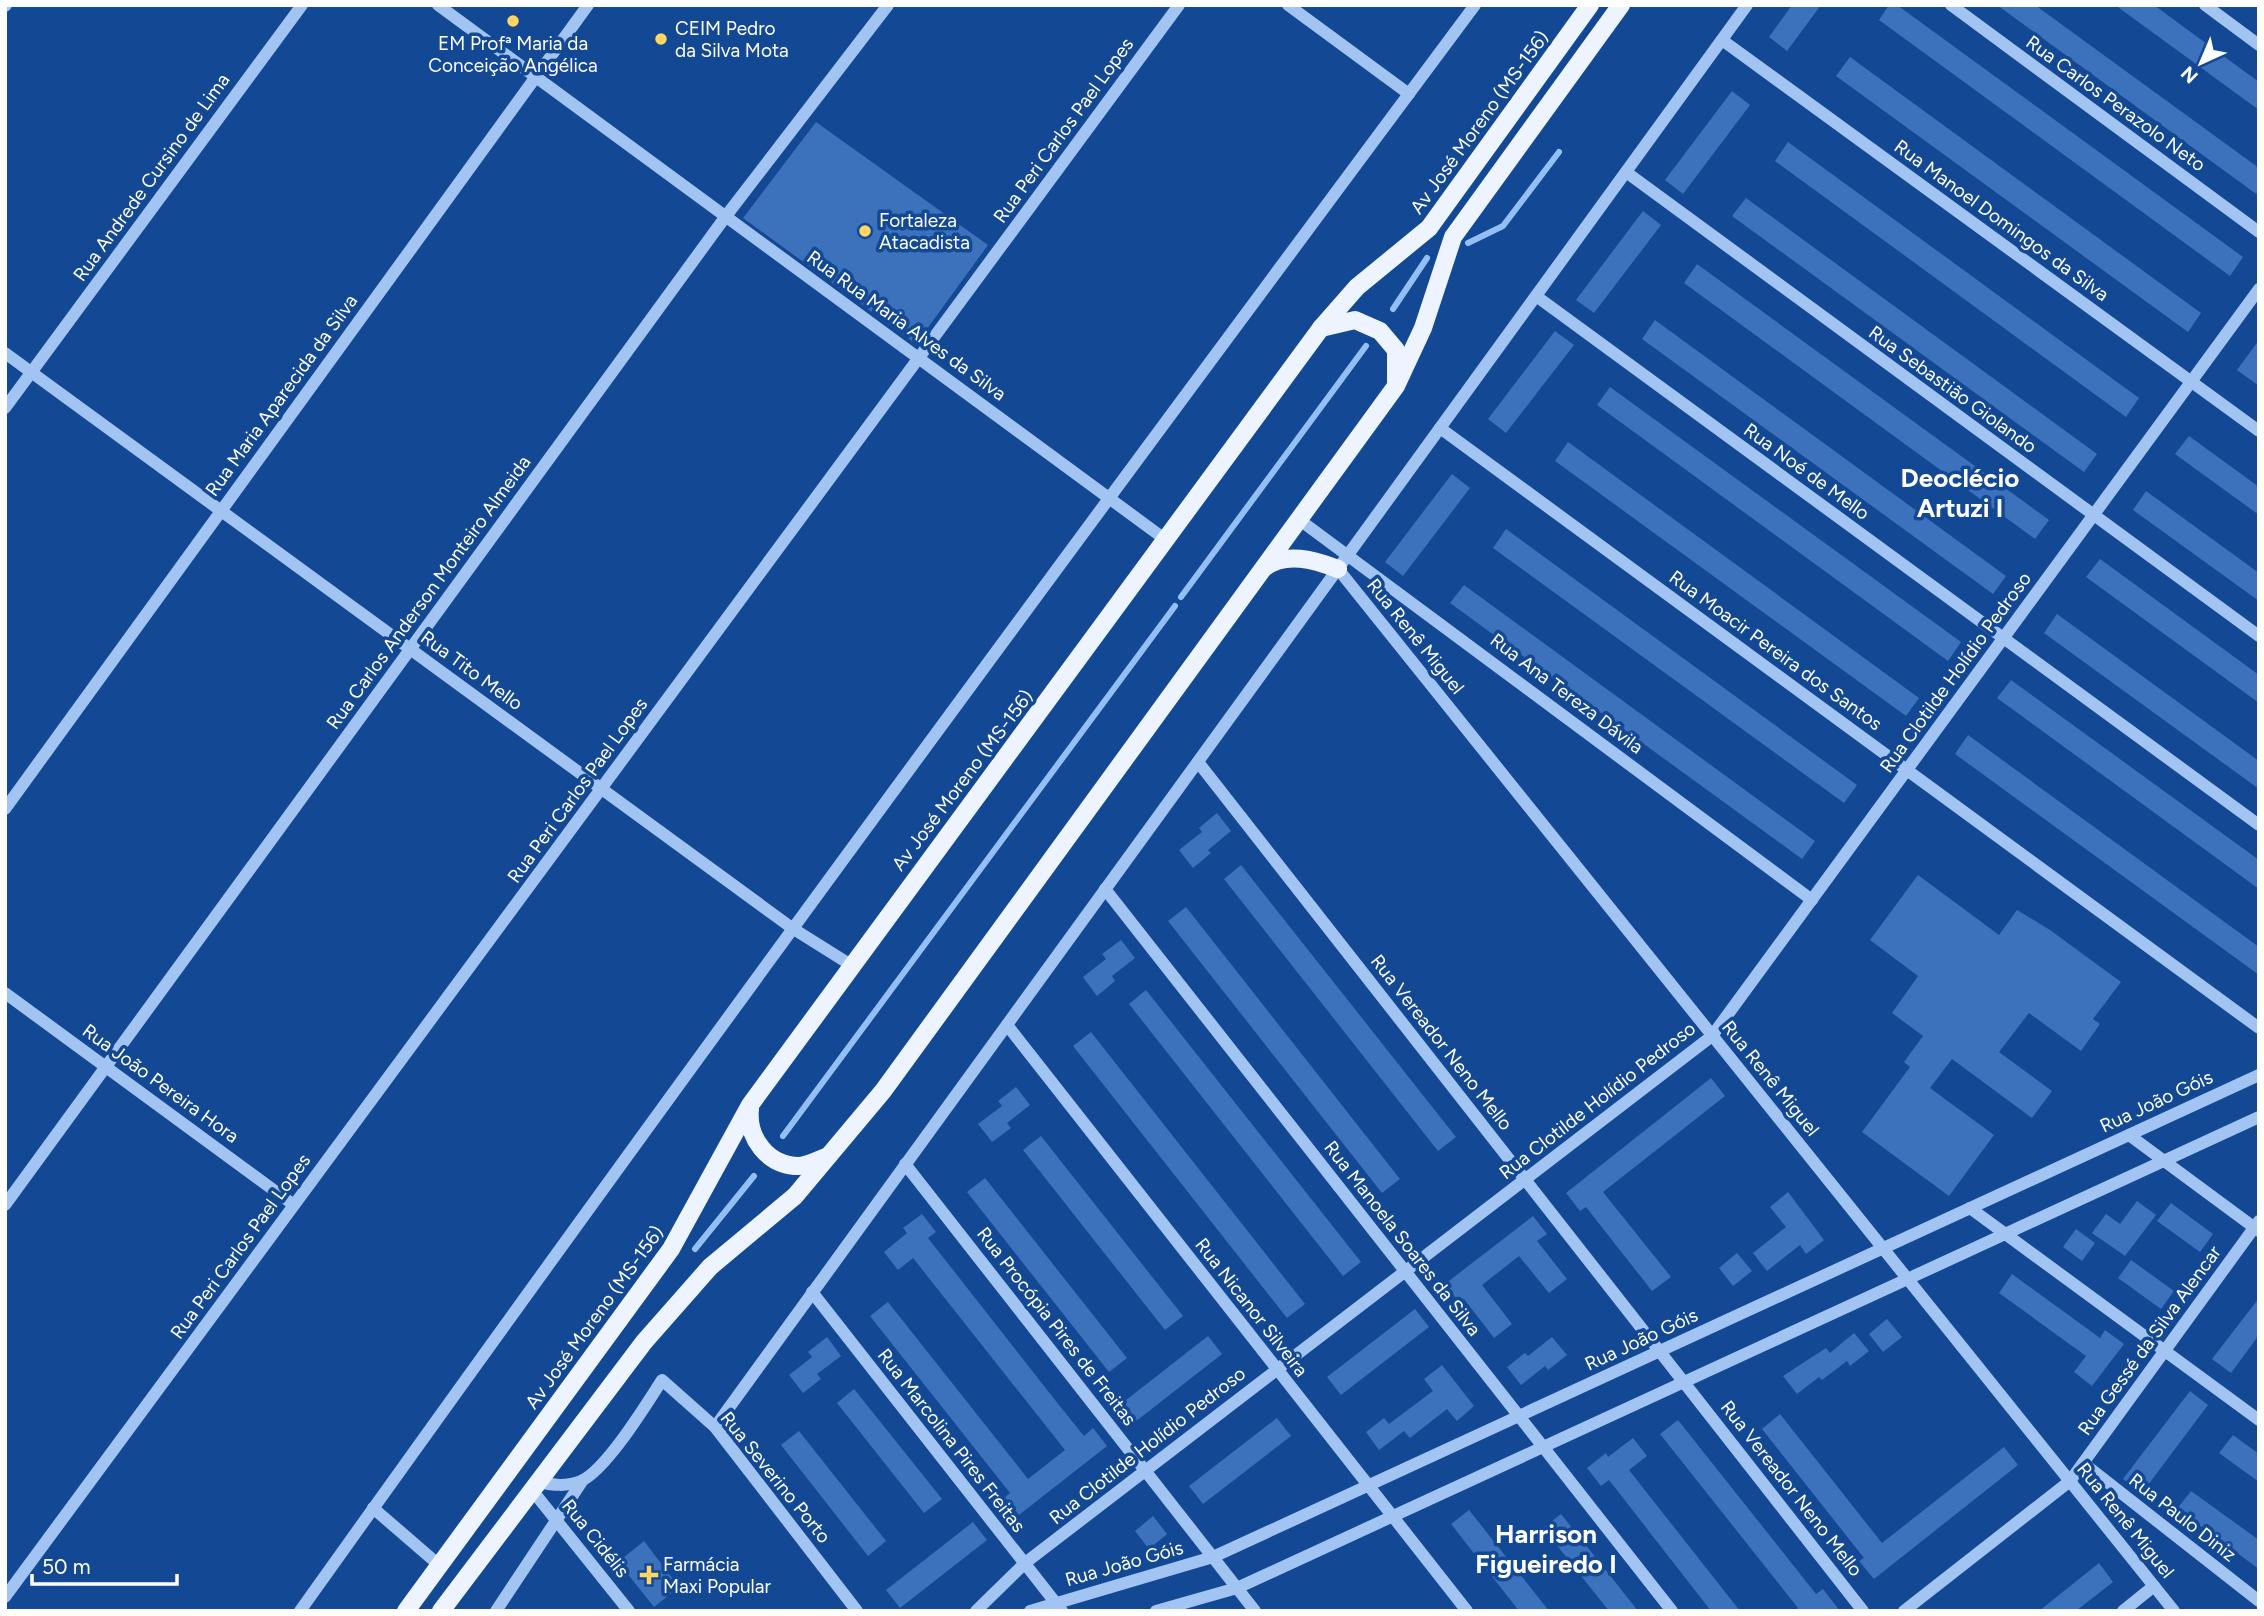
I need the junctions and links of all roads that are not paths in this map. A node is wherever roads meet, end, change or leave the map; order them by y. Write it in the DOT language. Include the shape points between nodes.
graph roads {
  1 [pos="302,5"];
  2 [pos="438,5"];
  3 [pos="589,5"];
  4 [pos="888,5"];
  5 [pos="1179,5"];
  6 [pos="1288,5"];
  7 [pos="1475,5"];
  8 [pos="1590,5"];
  9 [pos="1621,5"];
  10 [pos="1747,5"];
  11 [pos="1951,5"];
  12 [pos="2205,5"];
  13 [pos="1722,40"];
  14 [pos="2259,45"];
  15 [pos="535,76"];
  16 [pos="1409,94"];
  17 [pos="1626,172"];
  18 [pos="726,216"];
  19 [pos="2259,232"];
  20 [pos="2259,289"];
  21 [pos="1536,296"];
  22 [pos="1321,328"];
  23 [pos="5,353"];
  24 [pos="919,358"];
  25 [pos="32,372"];
  26 [pos="2191,382"];
  27 [pos="1396,386"];
  28 [pos="5,408"];
  29 [pos="1440,428"];
  30 [pos="2259,431"];
  31 [pos="1109,496"];
  32 [pos="221,511"];
  33 [pos="2094,515"];
  34 [pos="1297,518"];
  35 [pos="1166,540"];
  36 [pos="1349,554"];
  37 [pos="1338,569"];
  38 [pos="1258,573"];
  39 [pos="2259,636"];
  40 [pos="2004,638"];
  41 [pos="410,649"];
  42 [pos="1198,762"];
  43 [pos="1907,770"];
  44 [pos="601,789"];
  45 [pos="5,809"];
  46 [pos="2259,825"];
  47 [pos="1105,889"];
  48 [pos="1812,901"];
  49 [pos="792,928"];
  50 [pos="850,965"];
  51 [pos="5,993"];
  52 [pos="1007,1025"];
  53 [pos="2259,1028"];
  54 [pos="1712,1036"];
  55 [pos="106,1067"];
  56 [pos="2259,1075"];
  57 [pos="750,1105"];
  58 [pos="2259,1117"];
  59 [pos="2129,1135"];
  60 [pos="826,1157"];
  61 [pos="2162,1161"];
  62 [pos="905,1164"];
  63 [pos="1525,1179"];
  64 [pos="5,1205"];
  65 [pos="294,1205"];
  66 [pos="1969,1209"];
  67 [pos="2257,1226"];
  68 [pos="2004,1234"];
  69 [pos="1883,1250"];
  70 [pos="1405,1271"];
  71 [pos="1907,1279"];
  72 [pos="812,1292"];
  73 [pos="2164,1351"];
  74 [pos="1660,1352"];
  75 [pos="1277,1370"];
  76 [pos="1684,1381"];
  77 [pos="1518,1417"];
  78 [pos="2259,1420"];
  79 [pos="715,1427"];
  80 [pos="1543,1446"];
  81 [pos="2083,1463"];
  82 [pos="1146,1471"];
  83 [pos="583,1480"];
  84 [pos="2070,1481"];
  85 [pos="535,1486"];
  86 [pos="1368,1486"];
  87 [pos="373,1508"];
  88 [pos="1393,1516"];
  89 [pos="557,1521"];
  90 [pos="1213,1557"];
  91 [pos="1025,1563"];
  92 [pos="439,1565"];
  93 [pos="2154,1586"];
  94 [pos="1237,1588"];
  95 [pos="5,1597"];
  96 [pos="2259,1601"];
  97 [pos="1059,1607"];
  98 [pos="300,1611"];
  99 [pos="406,1611"];
  100 [pos="442,1611"];
  101 [pos="496,1611"];
  102 [pos="629,1611"];
  103 [pos="857,1611"];
  104 [pos="976,1611"];
  105 [pos="1030,1611"];
  106 [pos="1156,1611"];
  107 [pos="1255,1611"];
  108 [pos="1467,1611"];
  109 [pos="1672,1611"];
  110 [pos="1863,1611"];
  111 [pos="1904,1611"];
  112 [pos="2123,1611"];
  113 [pos="2174,1611"];
  1 -- 25 [label="street, Rua Andrede Cursino de Lima"];
  2 -- 15 [label="street, Rua Rua Maria Alves da Silva"];
  3 -- 15 [label="street, Rua Maria Aparecida da Silva"];
  4 -- 18 [label="street, Rua Carlos Anderson Monteiro Almeida"];
  5 -- 24 [label="street, Rua Peri Carlos Pael Lopes"];
  6 -- 16 [label="street"];
  7 -- 16 [label="street"];
  8 -- 22 [label="main road, Av José Moreno (MS-156)" via="1429,228 1357,287"];
  9 -- 27 [label="main road" via="1452,237 1423,328"];
  10 -- 13 [label="street"];
  11 -- 19 [label="street, Rua Carlos Perazolo Neto"];
  12 -- 14 [label="street"];
  13 -- 17 [label="street"];
  13 -- 26 [label="street, Rua Manoel Domingos da Silva"];
  15 -- 18 [label="street, Rua Rua Maria Alves da Silva"];
  15 -- 32 [label="street, Rua Maria Aparecida da Silva"];
  16 -- 31 [label="street"];
  17 -- 21 [label="street"];
  17 -- 33 [label="street, Rua Sebastião Giolando"];
  18 -- 24 [label="street, Rua Rua Maria Alves da Silva"];
  18 -- 41 [label="street, Rua Carlos Anderson Monteiro Almeida"];
  20 -- 26 [label="street, Rua Clotilde Holídio Pedroso"];
  21 -- 29 [label="street"];
  21 -- 40 [label="street, Rua Noé de Mello"];
  22 -- 27 [label="main road" via="1355,320 1380,331 1396,350"];
  22 -- 35 [label="main road, Av José Moreno (MS-156)"];
  23 -- 25 [label="street, Rua Tito Mello"];
  24 -- 31 [label="street, Rua Rua Maria Alves da Silva"];
  24 -- 44 [label="street, Rua Peri Carlos Pael Lopes"];
  25 -- 28 [label="street, Rua Andrede Cursino de Lima"];
  25 -- 32 [label="street, Rua Tito Mello"];
  26 -- 30 [label="street, Rua Manoel Domingos da Silva"];
  26 -- 33 [label="street, Rua Clotilde Holídio Pedroso"];
  27 -- 34 [label="main road"];
  29 -- 36 [label="street"];
  29 -- 43 [label="street, Rua Moacir Pereira dos Santos"];
  31 -- 35 [label="street, Rua Rua Maria Alves da Silva"];
  31 -- 49 [label="street"];
  32 -- 41 [label="street, Rua Tito Mello"];
  32 -- 45 [label="street, Rua Maria Aparecida da Silva"];
  33 -- 39 [label="street, Rua Sebastião Giolando"];
  33 -- 40 [label="street, Rua Clotilde Holídio Pedroso"];
  34 -- 36 [label="street, Rua Ana Tereza Dávila"];
  34 -- 38 [label="main road"];
  35 -- 50 [label="main road, Av José Moreno (MS-156)"];
  36 -- 37 [label="street"];
  36 -- 48 [label="street, Rua Ana Tereza Dávila"];
  37 -- 38 [label="main road" via="1301,558 1272,561"];
  37 -- 42 [label="street"];
  37 -- 54 [label="street, Rua Renê Miguel"];
  38 -- 60 [label="main road" via="883,1091"];
  40 -- 43 [label="street, Rua Clotilde Holídio Pedroso"];
  40 -- 46 [label="street, Rua Noé de Mello"];
  41 -- 44 [label="street, Rua Tito Mello"];
  41 -- 55 [label="street, Rua Carlos Anderson Monteiro Almeida"];
  42 -- 47 [label="street"];
  42 -- 63 [label="street, Rua Vereador Neno Mello"];
  43 -- 48 [label="street, Rua Clotilde Holídio Pedroso"];
  43 -- 53 [label="street, Rua Moacir Pereira dos Santos"];
  44 -- 49 [label="street, Rua Tito Mello"];
  44 -- 65 [label="street, Rua Peri Carlos Pael Lopes"];
  47 -- 52 [label="street"];
  47 -- 70 [label="street, Rua Manoela Soares da Silva"];
  48 -- 54 [label="street, Rua Clotilde Holídio Pedroso"];
  49 -- 50 [label="street, Rua Tito Mello"];
  49 -- 87 [label="street"];
  50 -- 57 [label="main road, Av José Moreno (MS-156)"];
  51 -- 55 [label="street, Rua João Pereira Hora"];
  52 -- 62 [label="street"];
  52 -- 75 [label="street, Rua Nicanor Silveira"];
  54 -- 63 [label="street, Rua Clotilde Holídio Pedroso"];
  54 -- 69 [label="street, Rua Renê Miguel"];
  55 -- 64 [label="street, Rua Carlos Anderson Monteiro Almeida"];
  55 -- 65 [label="street, Rua João Pereira Hora"];
  56 -- 59 [label="street, Rua João Góis"];
  57 -- 60 [label="main road" via="748,1125 762,1151 780,1163 801,1167"];
  57 -- 92 [label="main road, Av José Moreno (MS-156)" via="671,1249"];
  58 -- 61 [label="street"];
  59 -- 61 [label="street"];
  59 -- 66 [label="street, Rua João Góis"];
  60 -- 85 [label="main road" via="796,1196 710,1267 644,1342"];
  61 -- 67 [label="street"];
  61 -- 68 [label="street"];
  62 -- 72 [label="street"];
  62 -- 82 [label="street, Rua Procópia Pires de Freitas"];
  63 -- 70 [label="street, Rua Clotilde Holídio Pedroso"];
  63 -- 74 [label="street, Rua Vereador Neno Mello"];
  65 -- 95 [label="street, Rua Peri Carlos Pael Lopes"];
  66 -- 68 [label="street"];
  66 -- 69 [label="street, Rua João Góis"];
  67 -- 73 [label="street, Rua Gessé da Silva Alencar"];
  68 -- 71 [label="street"];
  68 -- 73 [label="street"];
  69 -- 71 [label="street, Rua Renê Miguel"];
  69 -- 74 [label="street, Rua João Góis"];
  70 -- 75 [label="street, Rua Clotilde Holídio Pedroso"];
  70 -- 77 [label="street, Rua Manoela Soares da Silva"];
  71 -- 76 [label="street"];
  71 -- 84 [label="street, Rua Renê Miguel"];
  72 -- 79 [label="street"];
  72 -- 91 [label="street, Rua Marcolina Pires Freitas"];
  73 -- 78 [label="street"];
  73 -- 81 [label="street, Rua Gessé da Silva Alencar"];
  74 -- 76 [label="street, Rua Vereador Neno Mello"];
  74 -- 77 [label="street, Rua João Góis"];
  75 -- 82 [label="street, Rua Clotilde Holídio Pedroso"];
  75 -- 86 [label="street, Rua Nicanor Silveira"];
  76 -- 80 [label="street"];
  76 -- 110 [label="street, Rua Vereador Neno Mello"];
  77 -- 80 [label="street, Rua Manoela Soares da Silva"];
  77 -- 86 [label="street, Rua João Góis"];
  79 -- 83 [label="street, Rua Severino Porto" via="662,1380 635,1421"];
  79 -- 103 [label="street, Rua Severino Porto"];
  80 -- 88 [label="street"];
  80 -- 109 [label="street, Rua Manoela Soares da Silva"];
  81 -- 84 [label="street, Rua Gessé da Silva Alencar"];
  81 -- 96 [label="street, Rua Paulo Diniz"];
  82 -- 90 [label="street, Rua Procópia Pires de Freitas"];
  82 -- 91 [label="street, Rua Clotilde Holídio Pedroso"];
  83 -- 85 [label="street" via="564,1486"];
  83 -- 89 [label="street"];
  84 -- 93 [label="street, Rua Renê Miguel"];
  84 -- 111 [label="street, Rua Gessé da Silva Alencar"];
  85 -- 89 [label="street, Rua Cidélis"];
  85 -- 100 [label="main road"];
  86 -- 88 [label="street, Rua Nicanor Silveira"];
  86 -- 90 [label="street, Rua João Góis"];
  87 -- 92 [label="street"];
  87 -- 98 [label="street"];
  88 -- 94 [label="street"];
  88 -- 108 [label="street, Rua Nicanor Silveira"];
  89 -- 101 [label="street"];
  89 -- 102 [label="street, Rua Cidélis"];
  90 -- 94 [label="street, Rua Procópia Pires de Freitas"];
  90 -- 97 [label="street, Rua João Góis"];
  91 -- 97 [label="street, Rua Marcolina Pires Freitas"];
  91 -- 104 [label="street, Rua Clotilde Holídio Pedroso"];
  92 -- 99 [label="main road, Av José Moreno (MS-156)"];
  93 -- 112 [label="street"];
  93 -- 113 [label="street, Rua Renê Miguel"];
  94 -- 106 [label="street"];
  94 -- 107 [label="street, Rua Procópia Pires de Freitas"];
  97 -- 105 [label="street, Rua João Góis"];
}
